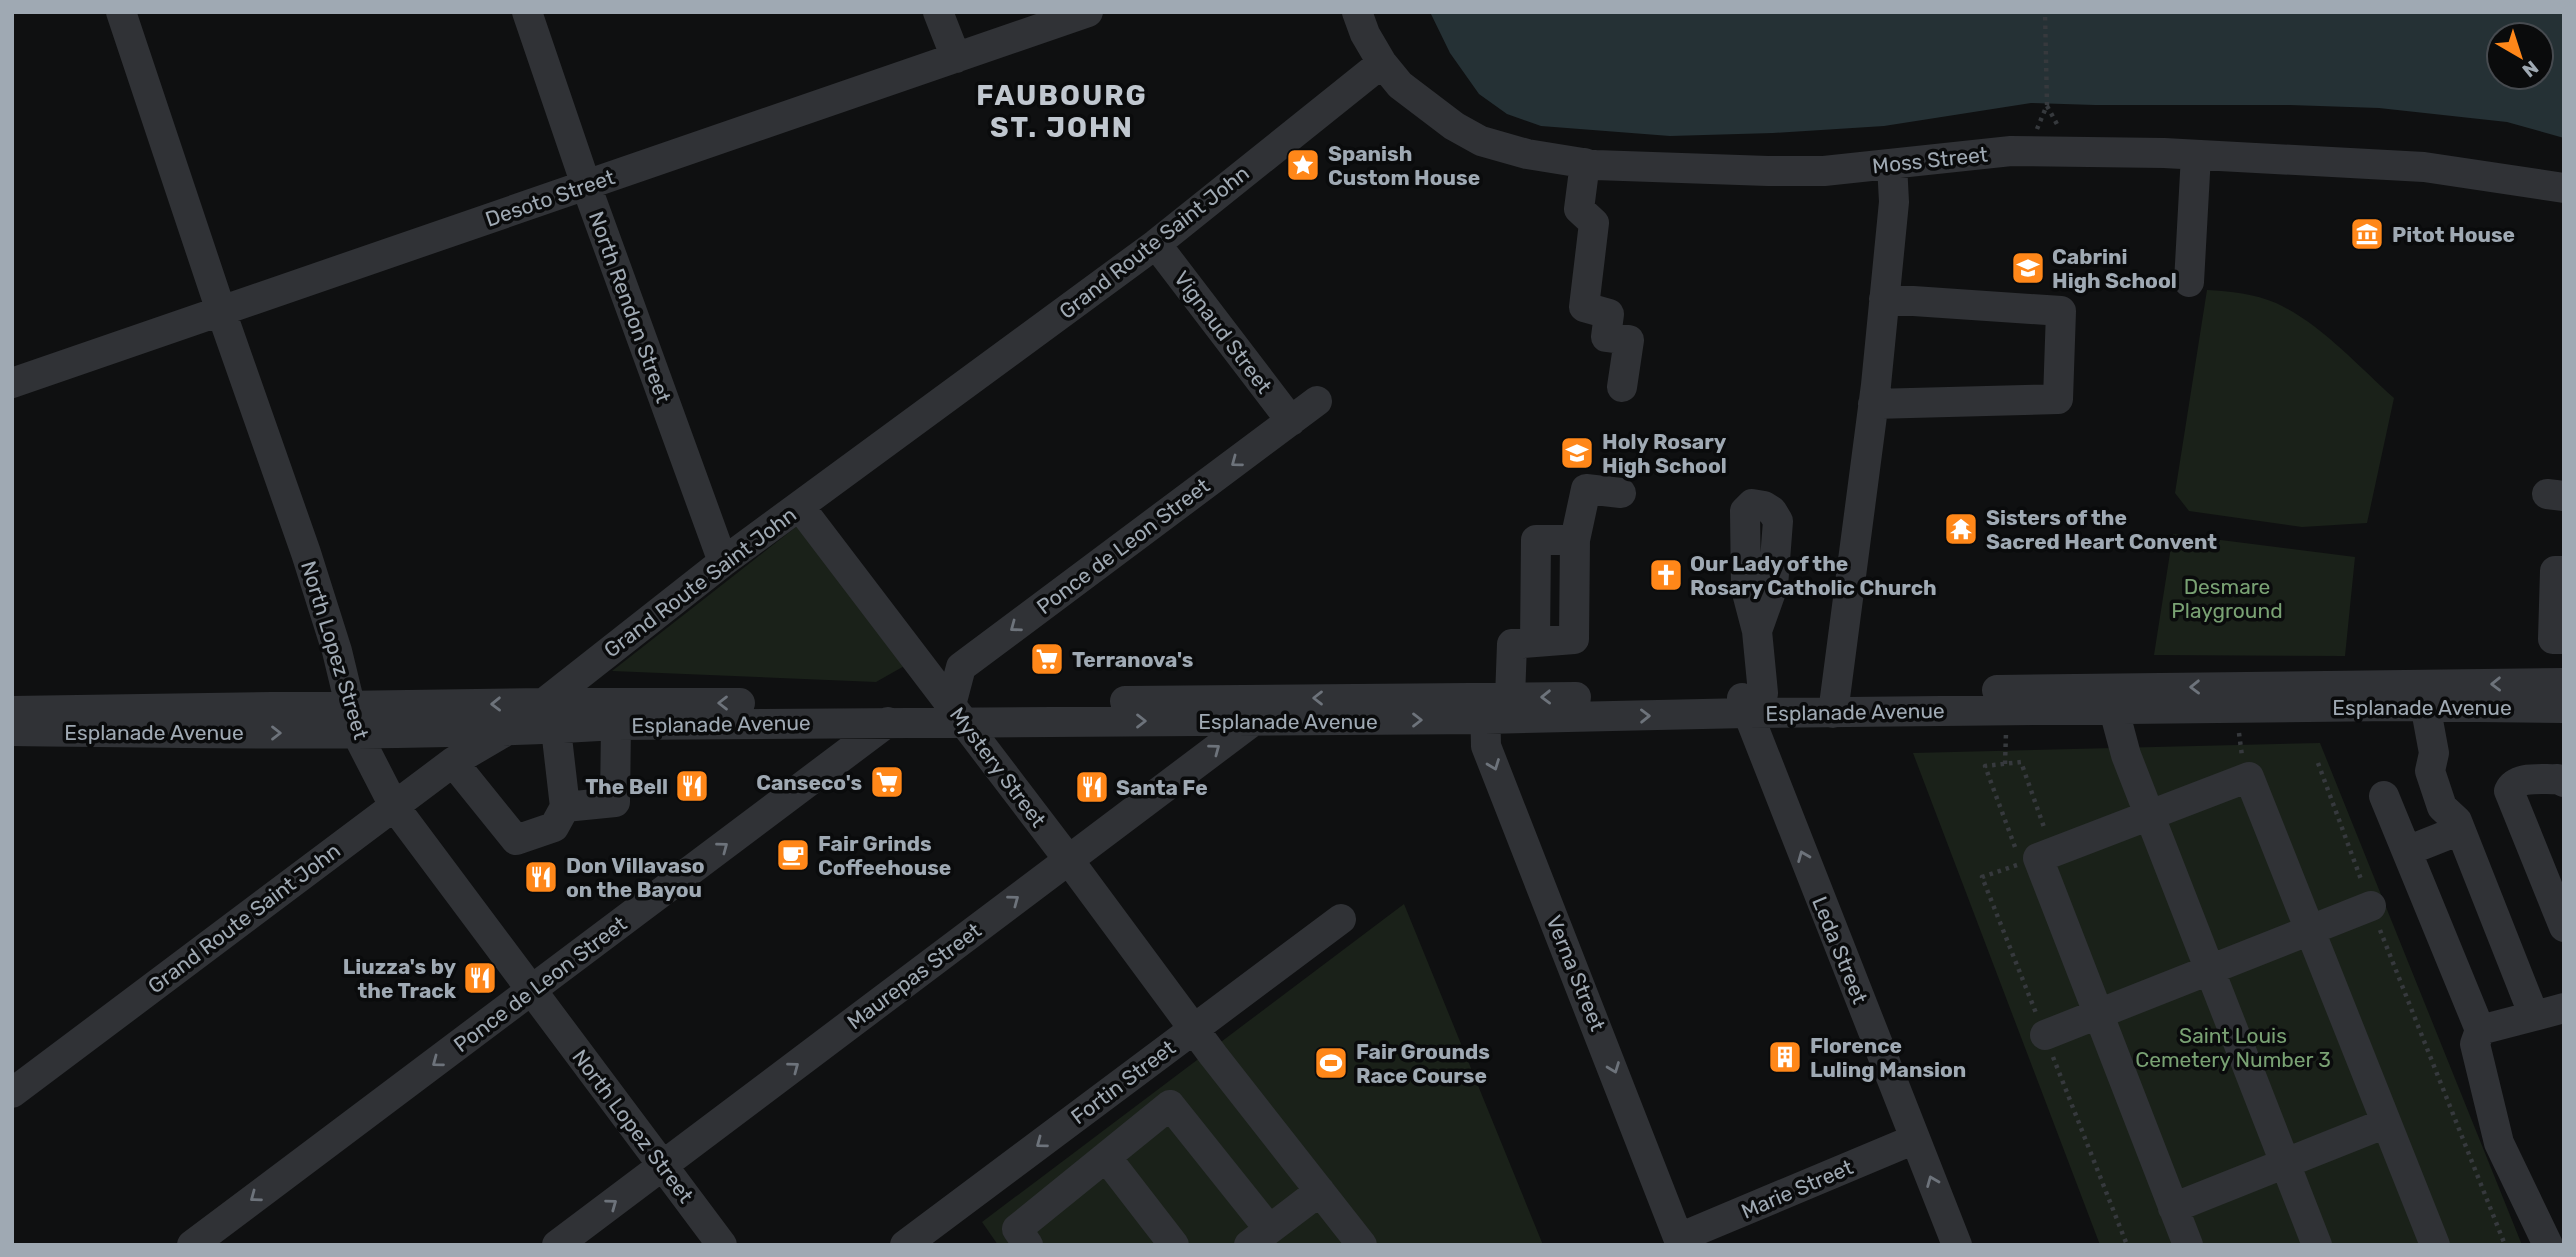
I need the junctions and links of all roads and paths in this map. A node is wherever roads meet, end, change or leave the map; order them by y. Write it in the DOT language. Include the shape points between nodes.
graph roads {
  1 [pos="121,12"];
  2 [pos="527,12"];
  3 [pos="938,12"];
  4 [pos="1088,12"];
  5 [pos="1357,12"];
  6 [pos="2045,12"];
  7 [pos="956,58"];
  8 [pos="1382,63"];
  9 [pos="2047,106"];
  10 [pos="2196,155"];
  11 [pos="1585,163"];
  12 [pos="1892,164"];
  13 [pos="586,185"];
  14 [pos="2564,188"];
  15 [pos="1156,244"];
  16 [pos="2189,282"];
  17 [pos="1884,299"];
  18 [pos="221,312"];
  19 [pos="12,383"];
  20 [pos="1622,387"];
  21 [pos="1317,401"];
  22 [pos="1873,404"];
  23 [pos="1291,421"];
  24 [pos="1621,493"];
  25 [pos="800,507"];
  26 [pos="1575,540"];
  27 [pos="723,562"];
  28 [pos="2564,571"];
  29 [pos="2559,607"];
  30 [pos="1758,631"];
  31 [pos="2564,639"];
  32 [pos="1535,642"];
  33 [pos="2564,683"];
  34 [pos="2423,695"];
  35 [pos="2238,697"];
  36 [pos="2114,699"];
  37 [pos="1750,700"];
  38 [pos="1833,702"];
  39 [pos="1493,705"];
  40 [pos="2564,708"];
  41 [pos="1254,710"];
  42 [pos="12,711"];
  43 [pos="957,714"];
  44 [pos="550,716"];
  45 [pos="354,721"];
  46 [pos="888,722"];
  47 [pos="615,725"];
  48 [pos="508,730"];
  49 [pos="12,731"];
  50 [pos="453,762"];
  51 [pos="2249,777"];
  52 [pos="2564,782"];
  53 [pos="2384,796"];
  54 [pos="394,806"];
  55 [pos="565,807"];
  56 [pos="2150,815"];
  57 [pos="2459,826"];
  58 [pos="2407,851"];
  59 [pos="2036,852"];
  60 [pos="1068,859"];
  61 [pos="2371,906"];
  62 [pos="1341,919"];
  63 [pos="2564,927"];
  64 [pos="2310,930"];
  65 [pos="2210,969"];
  66 [pos="531,992"];
  67 [pos="2564,1008"];
  68 [pos="2098,1013"];
  69 [pos="2535,1016"];
  70 [pos="1194,1029"];
  71 [pos="2480,1030"];
  72 [pos="2045,1035"];
  73 [pos="2445,1092"];
  74 [pos="12,1093"];
  75 [pos="2441,1102"];
  76 [pos="2448,1102"];
  77 [pos="2386,1123"];
  78 [pos="1915,1139"];
  79 [pos="1105,1157"];
  80 [pos="2285,1163"];
  81 [pos="664,1166"];
  82 [pos="1320,1191"];
  83 [pos="2174,1208"];
  84 [pos="1259,1237"];
  85 [pos="1680,1241"];
  86 [pos="192,1245"];
  87 [pos="557,1245"];
  88 [pos="722,1245"];
  89 [pos="905,1245"];
  90 [pos="1028,1245"];
  91 [pos="1174,1245"];
  92 [pos="1362,1245"];
  93 [pos="1957,1245"];
  94 [pos="2188,1245"];
  95 [pos="2317,1245"];
  96 [pos="2435,1245"];
  97 [pos="2505,1245"];
  98 [pos="2548,1245"];
  1 -- 18 [label="street, North Lopez Street"];
  2 -- 13 [label="street, North Rendon Street"];
  3 -- 7 [label="street"];
  4 -- 7 [label="street, Desoto Street"];
  5 -- 8 [label="street, Moss Street"];
  6 -- 9 [label="path"];
  7 -- 13 [label="street, Desoto Street"];
  8 -- 11 [label="street, Moss Street" via="1422,103 1481,141 1527,155"];
  8 -- 15 [label="street, Grand Route Saint John"];
  10 -- 12 [label="street, Moss Street" via="2011,151"];
  10 -- 14 [label="street, Moss Street" via="2424,167"];
  10 -- 16 [label="street"];
  11 -- 12 [label="street, Moss Street" via="1768,171"];
  11 -- 20 [label="street" via="1579,209 1594,223 1584,307 1609,314 1606,337 1629,340"];
  12 -- 17 [label="street" via="1894,202"];
  13 -- 18 [label="street, Desoto Street"];
  13 -- 27 [label="street, North Rendon Street"];
  15 -- 23 [label="street, Vignaud Street"];
  15 -- 25 [label="street, Grand Route Saint John"];
  17 -- 22 [label="street"];
  17 -- 22 [label="street" via="2061,311 2058,398"];
  18 -- 19 [label="street, Desoto Street"];
  18 -- 45 [label="street, North Lopez Street" via="306,553"];
  21 -- 23 [label="street, Ponce de Leon Street"];
  22 -- 38 [label="street"];
  23 -- 43 [label="street, Ponce de Leon Street, one-way" via="961,667"];
  24 -- 26 [label="street" via="1586,489"];
  25 -- 27 [label="street, Grand Route Saint John"];
  25 -- 43 [label="street, Mystery Street"];
  26 -- 32 [label="street" via="1574,639"];
  26 -- 32 [label="street" via="1536,540"];
  27 -- 44 [label="street, Grand Route Saint John"];
  28 -- 29 [label="street" via="2555,571"];
  29 -- 31 [label="street" via="2553,639"];
  30 -- 37 [label="street, Leda Street"];
  32 -- 39 [label="street, Verna Street" via="1512,644"];
  33 -- 34 [label="street, Esplanade Avenue, one-way"];
  34 -- 35 [label="street, Esplanade Avenue"];
  34 -- 40 [label="street, Esplanade Avenue"];
  34 -- 57 [label="street" via="2434,753 2430,771 2442,807"];
  35 -- 36 [label="street, Esplanade Avenue"];
  35 -- 51 [label="path" via="2241,753"];
  36 -- 38 [label="street, Esplanade Avenue"];
  36 -- 56 [label="street" via="2126,755"];
  37 -- 38 [label="street, Esplanade Avenue"];
  37 -- 39 [label="street, Esplanade Avenue"];
  78 -- 37 [label="street, Leda Street, one-way"];
  39 -- 41 [label="street, Esplanade Avenue"];
  39 -- 85 [label="street, Verna Street, one-way" via="1486,746"];
  41 -- 43 [label="street, Esplanade Avenue"];
  60 -- 41 [label="street, Maurepas Street, one-way"];
  42 -- 45 [label="street, Esplanade Avenue"];
  43 -- 44 [label="street, Esplanade Avenue, one-way"];
  43 -- 46 [label="street, Esplanade Avenue"];
  43 -- 60 [label="street, Mystery Street"];
  44 -- 45 [label="street, Esplanade Avenue, one-way"];
  44 -- 47 [label="street, Esplanade Avenue"];
  44 -- 48 [label="street, Grand Route Saint John"];
  44 -- 55 [label="street"];
  45 -- 48 [label="street, Esplanade Avenue"];
  49 -- 45 [label="street, Esplanade Avenue, one-way"];
  45 -- 54 [label="street, North Lopez Street"];
  46 -- 47 [label="street, Esplanade Avenue"];
  66 -- 46 [label="street, Ponce de Leon Street, one-way"];
  47 -- 55 [label="street" via="615,802"];
  48 -- 50 [label="street, Grand Route Saint John"];
  50 -- 54 [label="street, Grand Route Saint John"];
  50 -- 55 [label="street" via="516,839 554,827"];
  51 -- 56 [label="street"];
  51 -- 64 [label="street"];
  52 -- 63 [label="street" via="2519,781 2510,791"];
  53 -- 58 [label="street"];
  54 -- 66 [label="street, North Lopez Street"];
  54 -- 74 [label="street, Grand Route Saint John"];
  56 -- 59 [label="street"];
  56 -- 65 [label="street"];
  57 -- 58 [label="street"];
  57 -- 69 [label="street"];
  58 -- 71 [label="street"];
  59 -- 59 [label="path" via="2049,840 2021,762 1985,766 2017,852"];
  59 -- 68 [label="street"];
  60 -- 70 [label="street, Mystery Street"];
  81 -- 60 [label="street, Maurepas Street, one-way"];
  61 -- 64 [label="street"];
  62 -- 70 [label="street, Fortin Street"];
  64 -- 65 [label="street"];
  64 -- 77 [label="street"];
  65 -- 68 [label="street"];
  65 -- 80 [label="street"];
  66 -- 81 [label="street, North Lopez Street"];
  66 -- 86 [label="street, Ponce de Leon Street, one-way"];
  67 -- 69 [label="street"];
  68 -- 72 [label="street"];
  68 -- 83 [label="street"];
  69 -- 71 [label="street"];
  70 -- 82 [label="street, Mystery Street"];
  70 -- 89 [label="street, Fortin Street, one-way"];
  71 -- 98 [label="street" via="2475,1044 2499,1143"];
  73 -- 76 [label="path"];
  75 -- 76 [label="path"];
  76 -- 97 [label="path"];
  77 -- 80 [label="street"];
  77 -- 96 [label="street"];
  78 -- 85 [label="street, Marie Street"];
  93 -- 78 [label="street, Leda Street, one-way"];
  79 -- 84 [label="street" via="1170,1105"];
  79 -- 90 [label="street" via="1017,1229"];
  79 -- 91 [label="street"];
  80 -- 83 [label="street"];
  80 -- 95 [label="street"];
  87 -- 81 [label="street, Maurepas Street, one-way"];
  81 -- 88 [label="street, North Lopez Street"];
  82 -- 84 [label="street"];
  82 -- 92 [label="street, Mystery Street"];
  83 -- 94 [label="street"];
}
